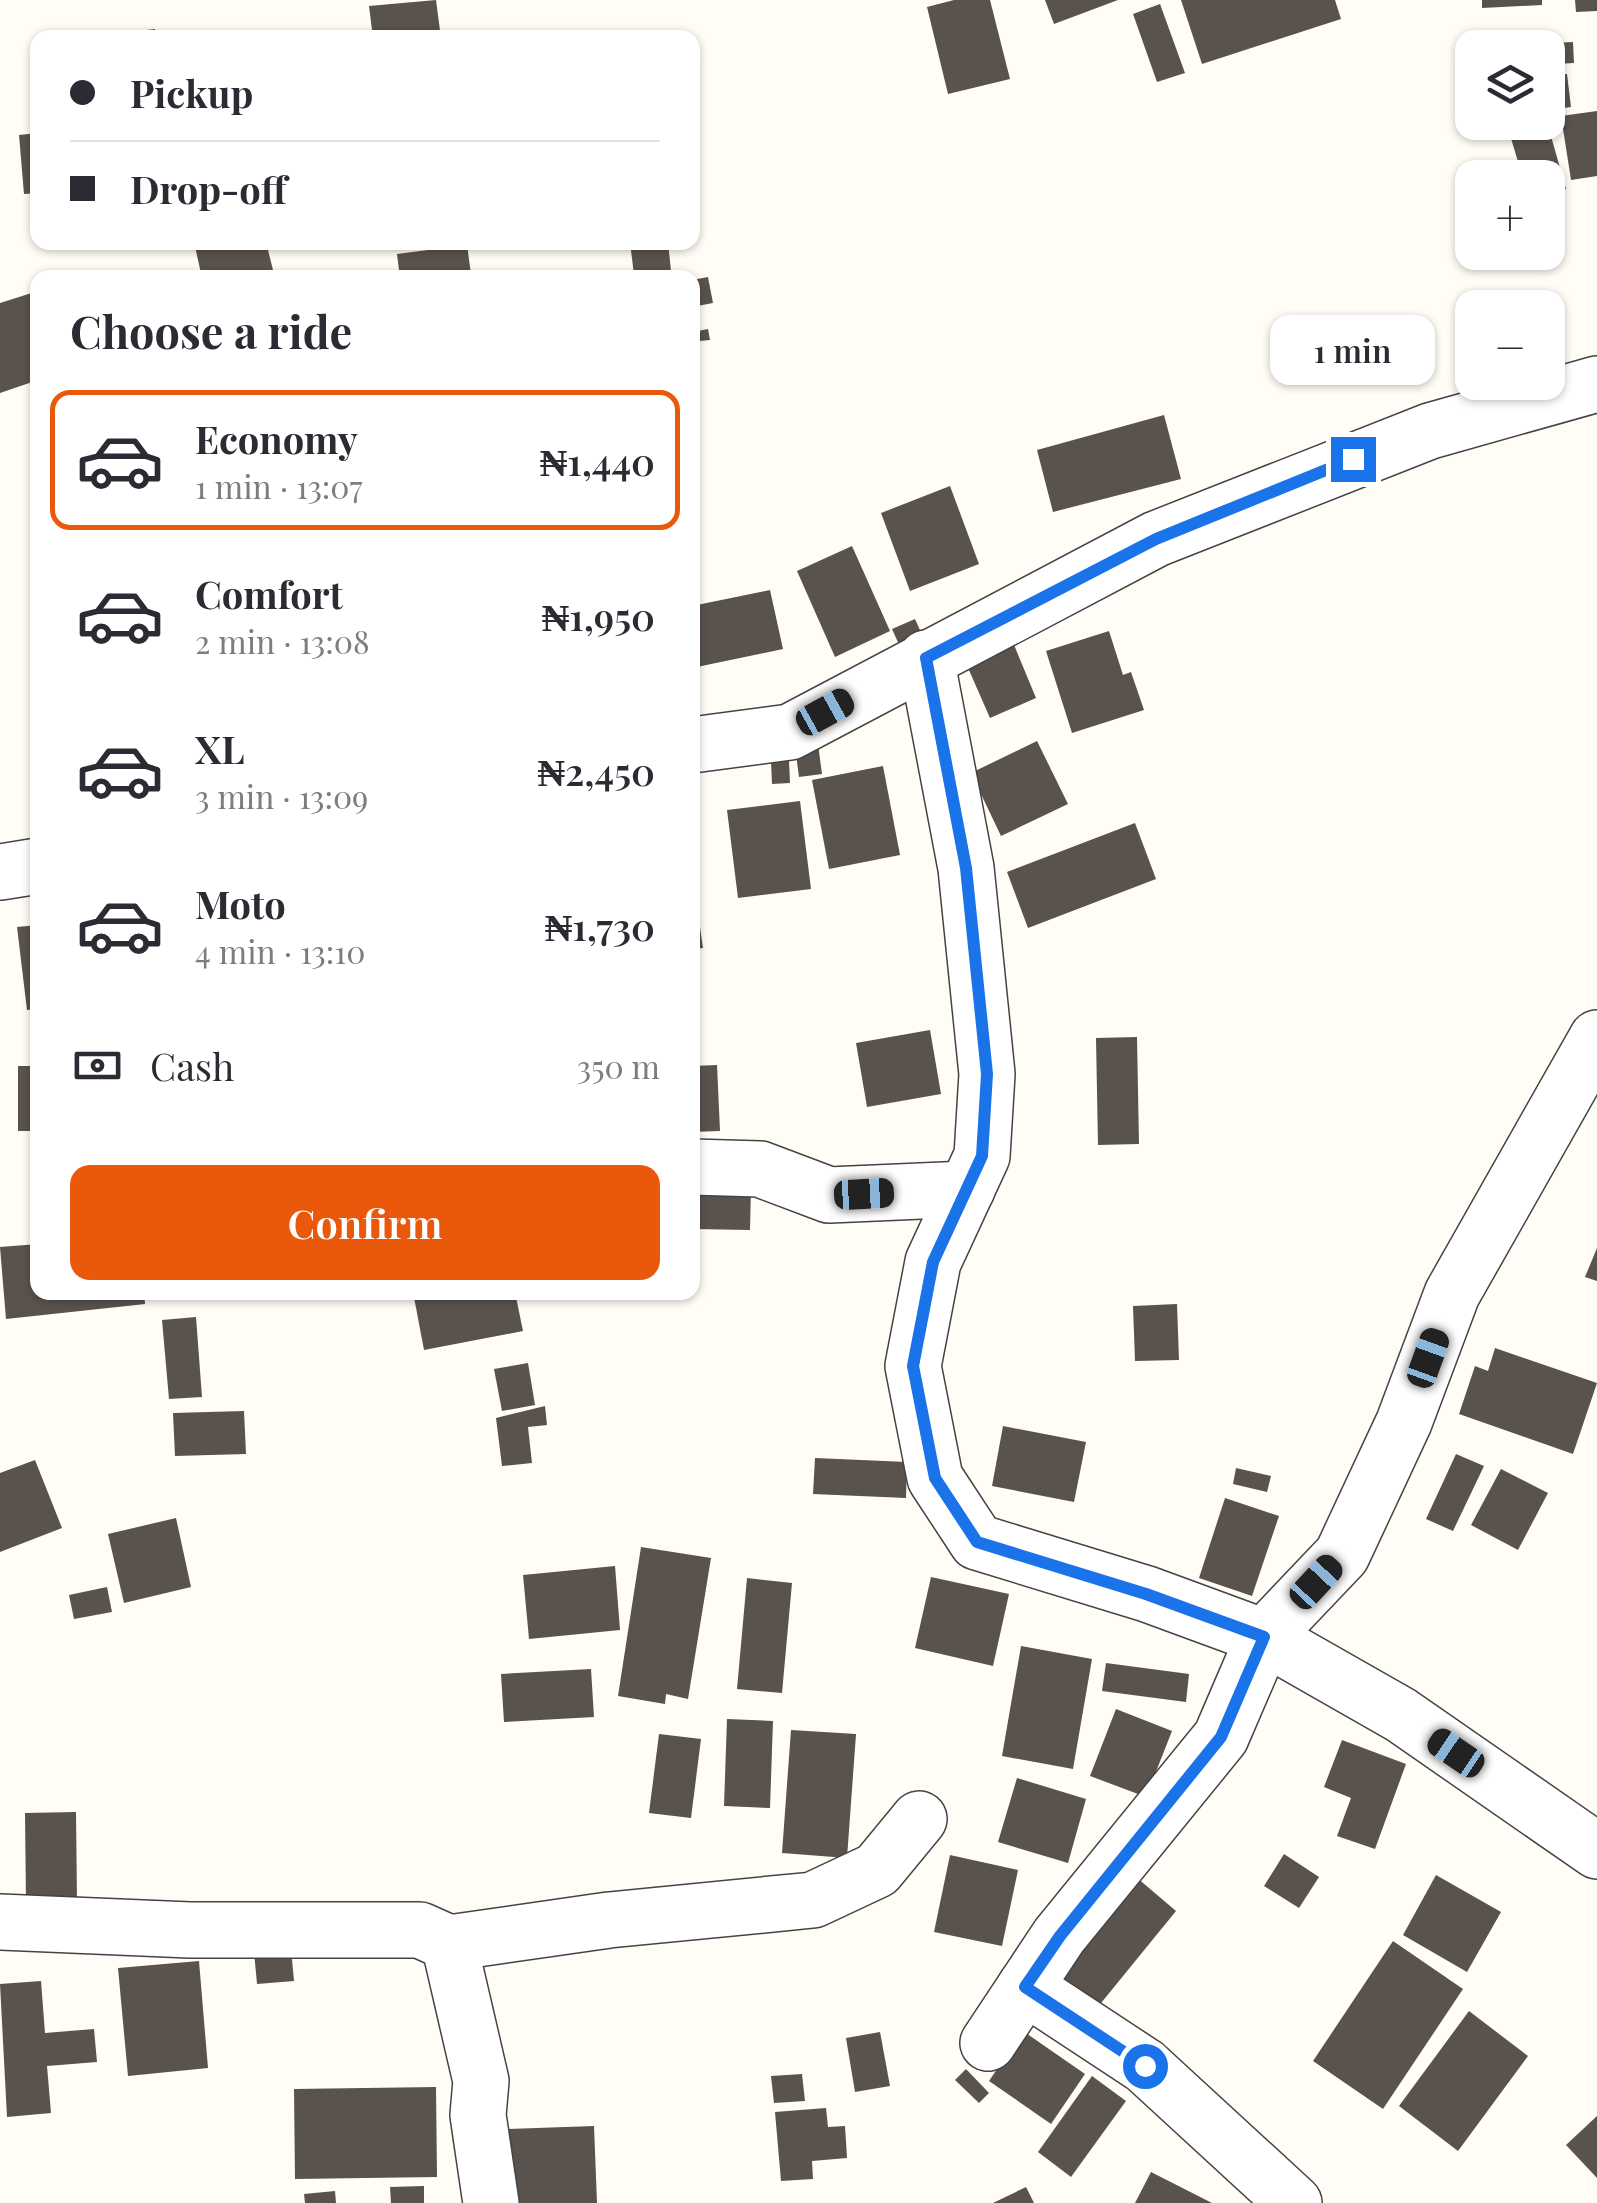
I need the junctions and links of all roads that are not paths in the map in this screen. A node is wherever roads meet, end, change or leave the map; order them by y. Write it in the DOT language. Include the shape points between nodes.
graph roads {
  1 [pos="1597,384"];
  2 [pos="926,658"];
  3 [pos="700,745"];
  4 [pos="30,867"];
  5 [pos="0,872"];
  6 [pos="1597,1038"];
  7 [pos="700,1167"];
  8 [pos="966,1189"];
  9 [pos="1264,1637"];
  10 [pos="919,1819"];
  11 [pos="1597,1851"];
  12 [pos="0,1922"];
  13 [pos="449,1944"];
  14 [pos="1025,1987"];
  15 [pos="988,2044"];
  16 [pos="491,2203"];
  17 [pos="1294,2203"];
  1 -- 2 [label="street" via="1430,431 1156,539"];
  2 -- 3 [label="street" via="790,732"];
  2 -- 8 [label="street" via="966,868 987,1074 982,1156"];
  4 -- 5 [label="street"];
  6 -- 9 [label="street" via="1452,1294 1404,1422 1342,1555"];
  7 -- 8 [label="street" via="760,1169 829,1195"];
  8 -- 9 [label="street" via="933,1262 913,1366 935,1478 977,1542"];
  9 -- 11 [label="street" via="1401,1715"];
  9 -- 14 [label="street" via="1221,1737"];
  10 -- 13 [label="street" via="877,1870 813,1900"];
  12 -- 13 [label="street" via="420,1930"];
  13 -- 16 [label="street" via="481,2081 478,2116"];
  14 -- 15 [label="street"];
  14 -- 17 [label="street" via="1145,2066"];
}
